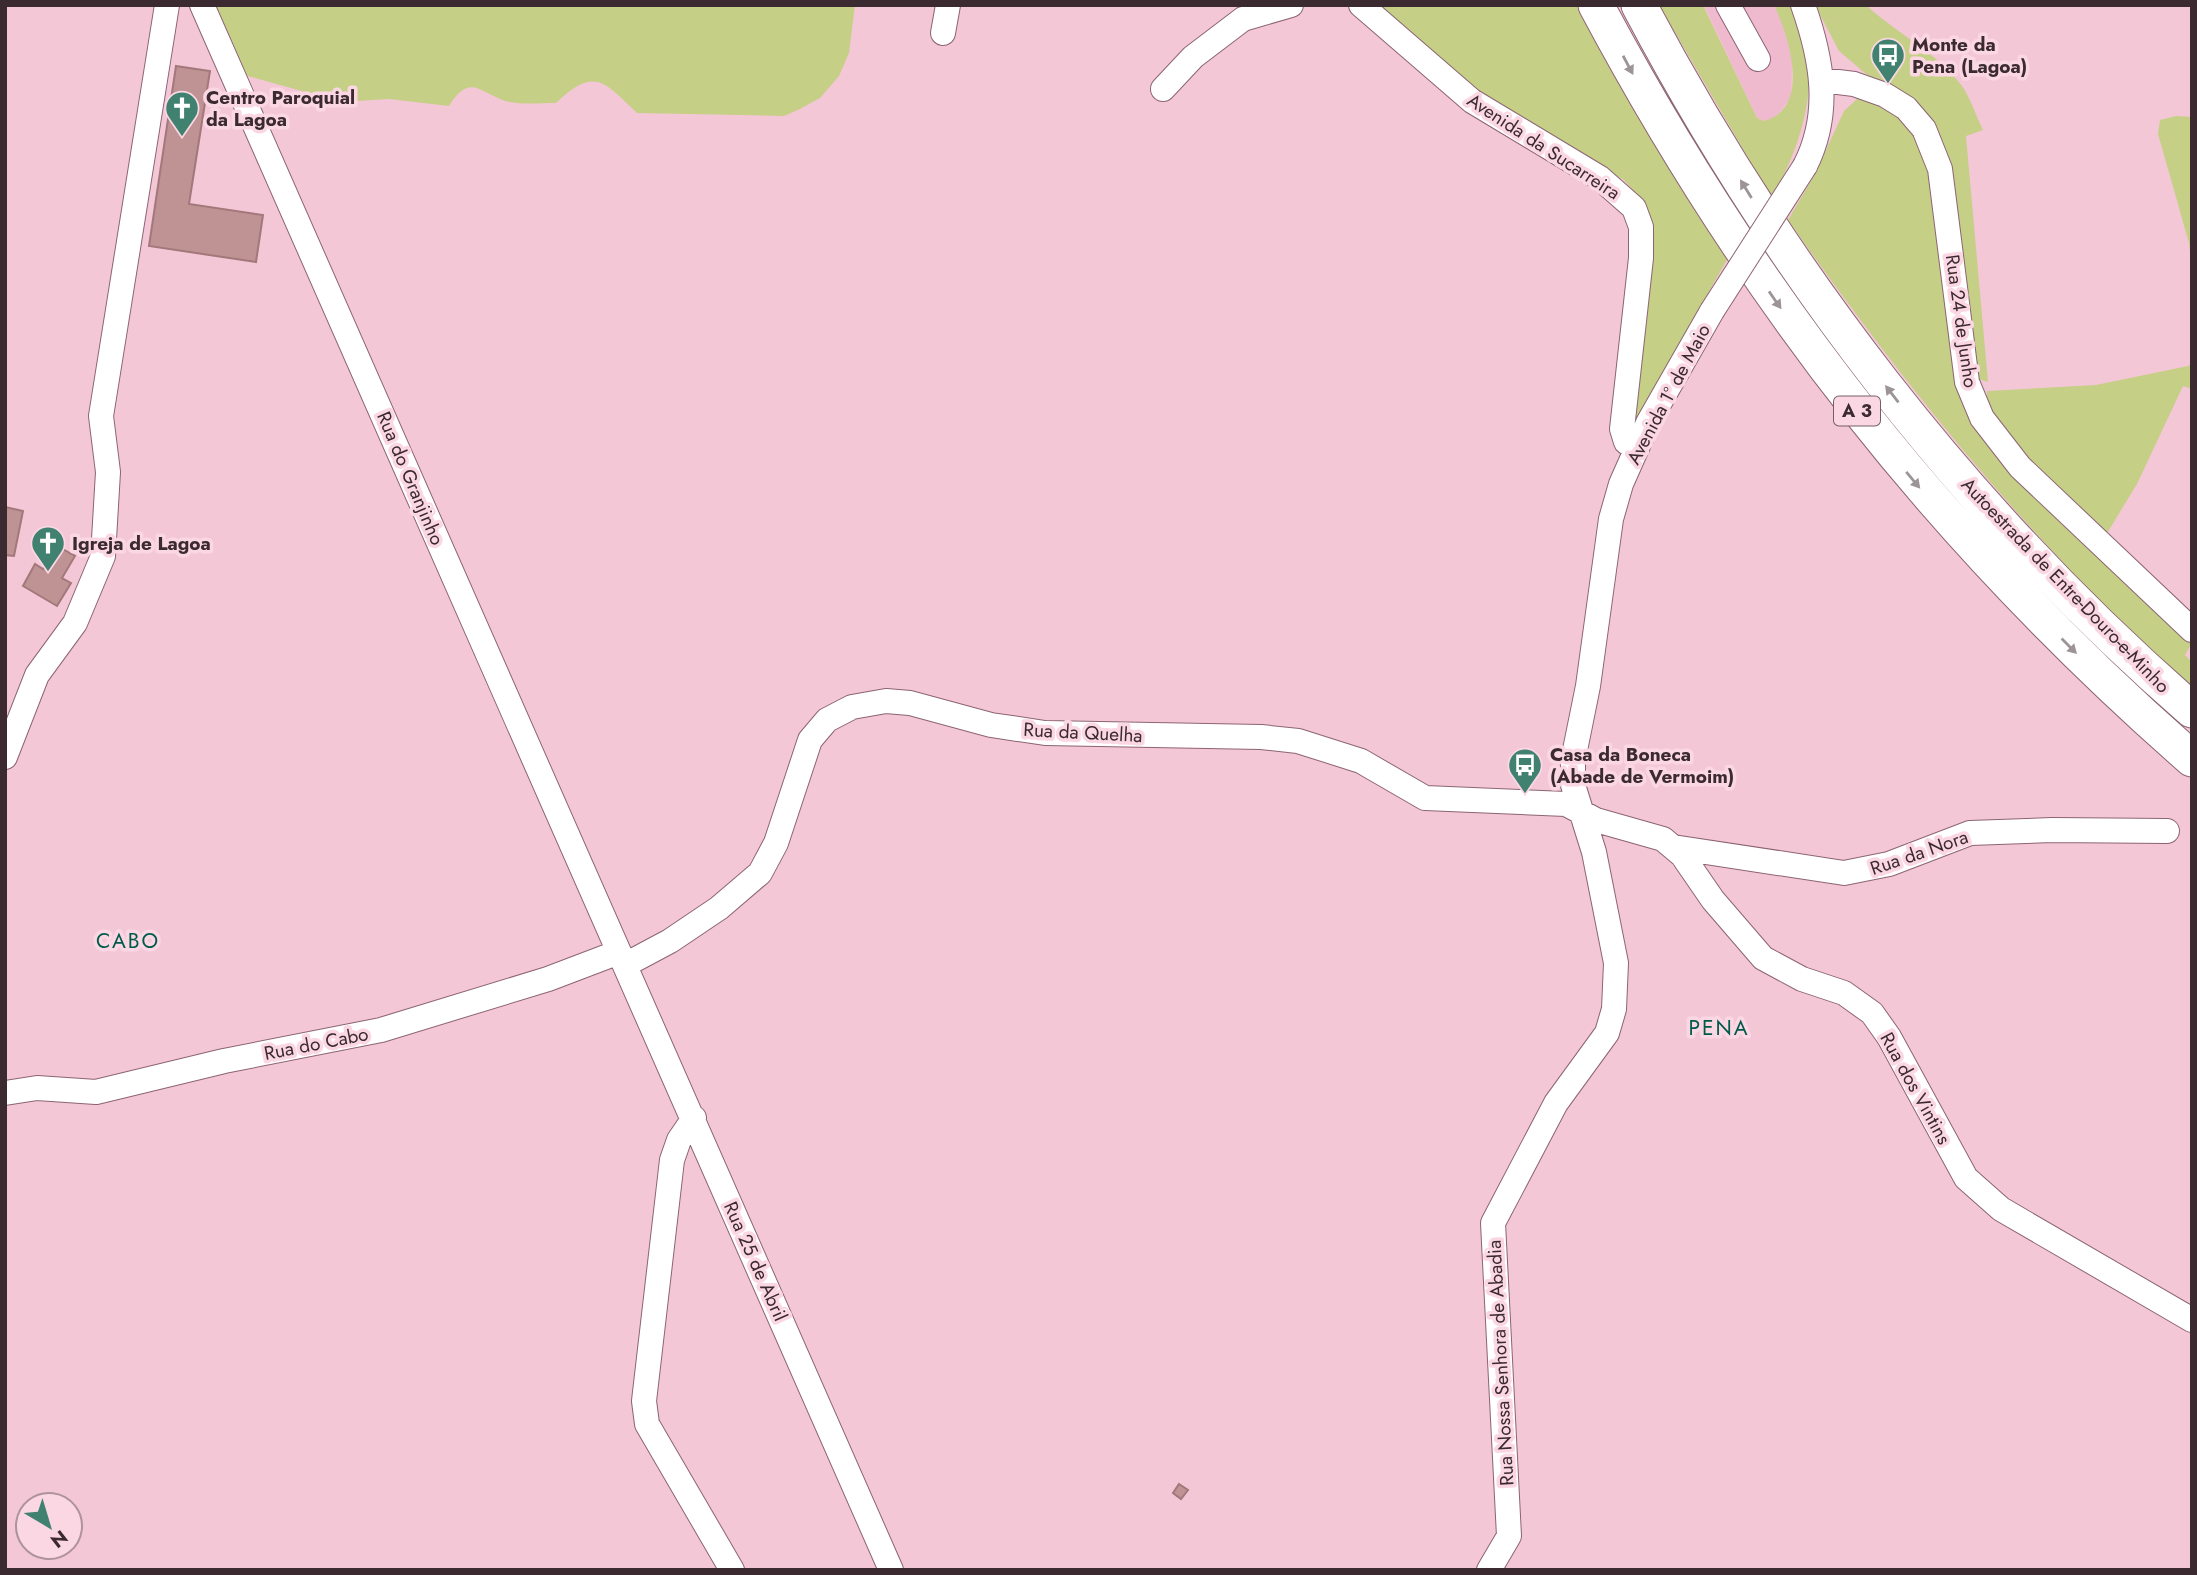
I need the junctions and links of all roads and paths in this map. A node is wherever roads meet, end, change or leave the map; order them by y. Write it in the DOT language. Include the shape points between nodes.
graph roads {
  1 [pos="167,5"];
  2 [pos="202,5"];
  3 [pos="948,5"];
  4 [pos="1292,5"];
  5 [pos="1361,5"];
  6 [pos="1596,5"];
  7 [pos="1639,5"];
  8 [pos="1728,5"];
  9 [pos="1803,5"];
  10 [pos="943,33"];
  11 [pos="1758,59"];
  12 [pos="1822,79"];
  13 [pos="1163,89"];
  14 [pos="1636,449"];
  15 [pos="2192,631"];
  16 [pos="2192,710"];
  17 [pos="5,757"];
  18 [pos="2192,759"];
  19 [pos="1580,810"];
  20 [pos="2167,831"];
  21 [pos="1673,848"];
  22 [pos="622,958"];
  23 [pos="5,1093"];
  24 [pos="694,1118"];
  25 [pos="2192,1320"];
  26 [pos="732,1570"];
  27 [pos="891,1570"];
  28 [pos="1489,1570"];
  1 -- 17 [label="street" via="100,416 108,472 103,556 75,623 37,675"];
  2 -- 22 [label="street, Rua do Granjinho"];
  3 -- 10 [label="street"];
  4 -- 13 [label="street" via="1243,19 1193,57"];
  5 -- 14 [label="street, Avenida da Sucarreira" via="1472,101 1600,178 1634,208 1641,227 1641,257 1622,429 1626,442"];
  6 -- 18 [label="highway, Autoestrada de Entre-Douro-e-Minho / A 3, one-way" via="1662,127 1737,246 1873,432 2030,608"];
  16 -- 7 [label="highway, Autoestrada de Entre-Douro-e-Minho / A 3, one-way" via="2004,526 1903,408 1773,231 1709,130"];
  8 -- 11 [label="street"];
  9 -- 12 [label="street, Avenida 1º de Maio"];
  12 -- 14 [label="street, Avenida 1º de Maio, bridge" via="1817,138 1805,166 1712,311"];
  12 -- 15 [label="street, Rua 24 de Junho" via="1885,95 1906,108 1923,129 1940,169 1967,382 1982,418 2020,467"];
  14 -- 19 [label="street, Avenida 1º de Maio" via="1611,519 1573,760"];
  19 -- 21 [label="street, Rua dos Vintins" via="1596,820 1663,839"];
  19 -- 22 [label="street, Rua da Quelha" via="1566,804 1425,798 1361,761 1289,740 1045,733 991,725 910,703 869,703 838,713 810,740 776,843 760,873 680,935"];
  19 -- 28 [label="street, Rua Nossa Senhora de Abadia" via="1594,852 1616,963 1614,1009 1607,1033 1556,1103 1493,1223 1509,1536"];
  20 -- 21 [label="street, Rua da Nora" via="1970,833 1889,864 1844,873"];
  21 -- 25 [label="street, Rua dos Vintins" via="1763,958 1802,979 1844,993 1872,1013 1966,1178 1979,1192"];
  22 -- 23 [label="street, Rua do Cabo" via="382,1030 224,1060 96,1092 37,1088"];
  22 -- 24 [label="street, Rua 25 de Abril"];
  24 -- 26 [label="street" via="672,1160 644,1401 647,1424"];
  24 -- 27 [label="street, Rua 25 de Abril"];
}
